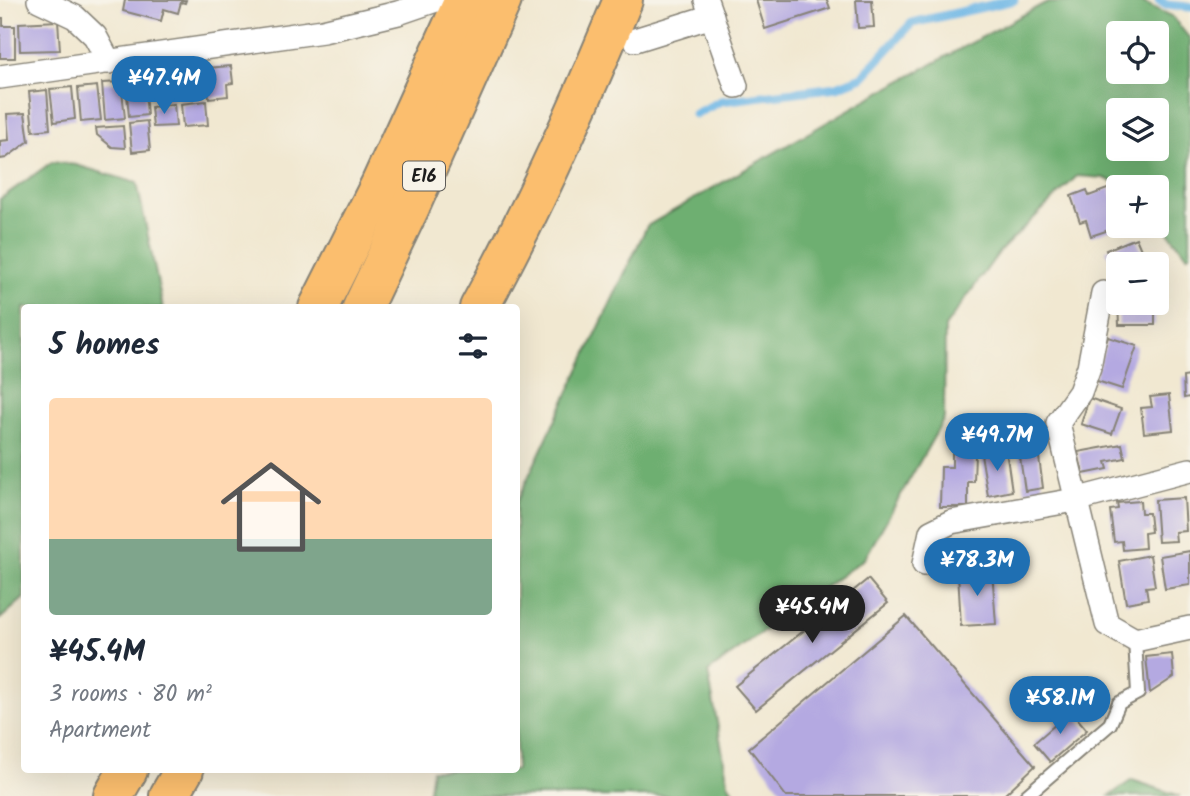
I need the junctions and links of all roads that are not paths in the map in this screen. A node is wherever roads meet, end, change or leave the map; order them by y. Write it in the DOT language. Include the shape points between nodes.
graph roads {
  1 [pos="39,0"];
  2 [pos="436,0"];
  3 [pos="464,0"];
  4 [pos="502,0"];
  5 [pos="521,0"];
  6 [pos="623,0"];
  7 [pos="709,8"];
  8 [pos="635,40"];
  9 [pos="493,43"];
  10 [pos="109,62"];
  11 [pos="0,77"];
  12 [pos="736,86"];
  13 [pos="1103,293"];
  14 [pos="320,304"];
  15 [pos="364,304"];
  16 [pos="389,304"];
  17 [pos="481,304"];
  18 [pos="1190,470"];
  19 [pos="1075,500"];
  20 [pos="923,564"];
  21 [pos="1190,628"];
  22 [pos="1135,640"];
  23 [pos="96,773"];
  24 [pos="126,773"];
  25 [pos="158,773"];
  26 [pos="182,773"];
  27 [pos="84,796"];
  28 [pos="113,796"];
  29 [pos="145,796"];
  30 [pos="169,796"];
  31 [pos="1026,796"];
  1 -- 10 [label="street" via="75,17 95,36"];
  2 -- 10 [label="street" via="323,31"];
  3 -- 14 [label="highway" via="380,186"];
  4 -- 9 [label="highway, E16"];
  5 -- 9 [label="highway, E16"];
  6 -- 17 [label="highway" via="541,188"];
  7 -- 8 [label="street"];
  7 -- 12 [label="street"];
  9 -- 15 [label="highway, E16"];
  9 -- 16 [label="highway, E16"];
  10 -- 11 [label="street"];
  13 -- 19 [label="street" via="1089,367 1080,392 1058,423"];
  18 -- 19 [label="street"];
  19 -- 20 [label="street" via="951,522 931,533"];
  19 -- 22 [label="street" via="1107,624"];
  21 -- 22 [label="street"];
  22 -- 31 [label="lane" via="1138,693 1119,703 1110,724"];
  23 -- 27 [label="highway"];
  24 -- 28 [label="highway"];
  25 -- 29 [label="highway"];
  26 -- 30 [label="highway"];
}
